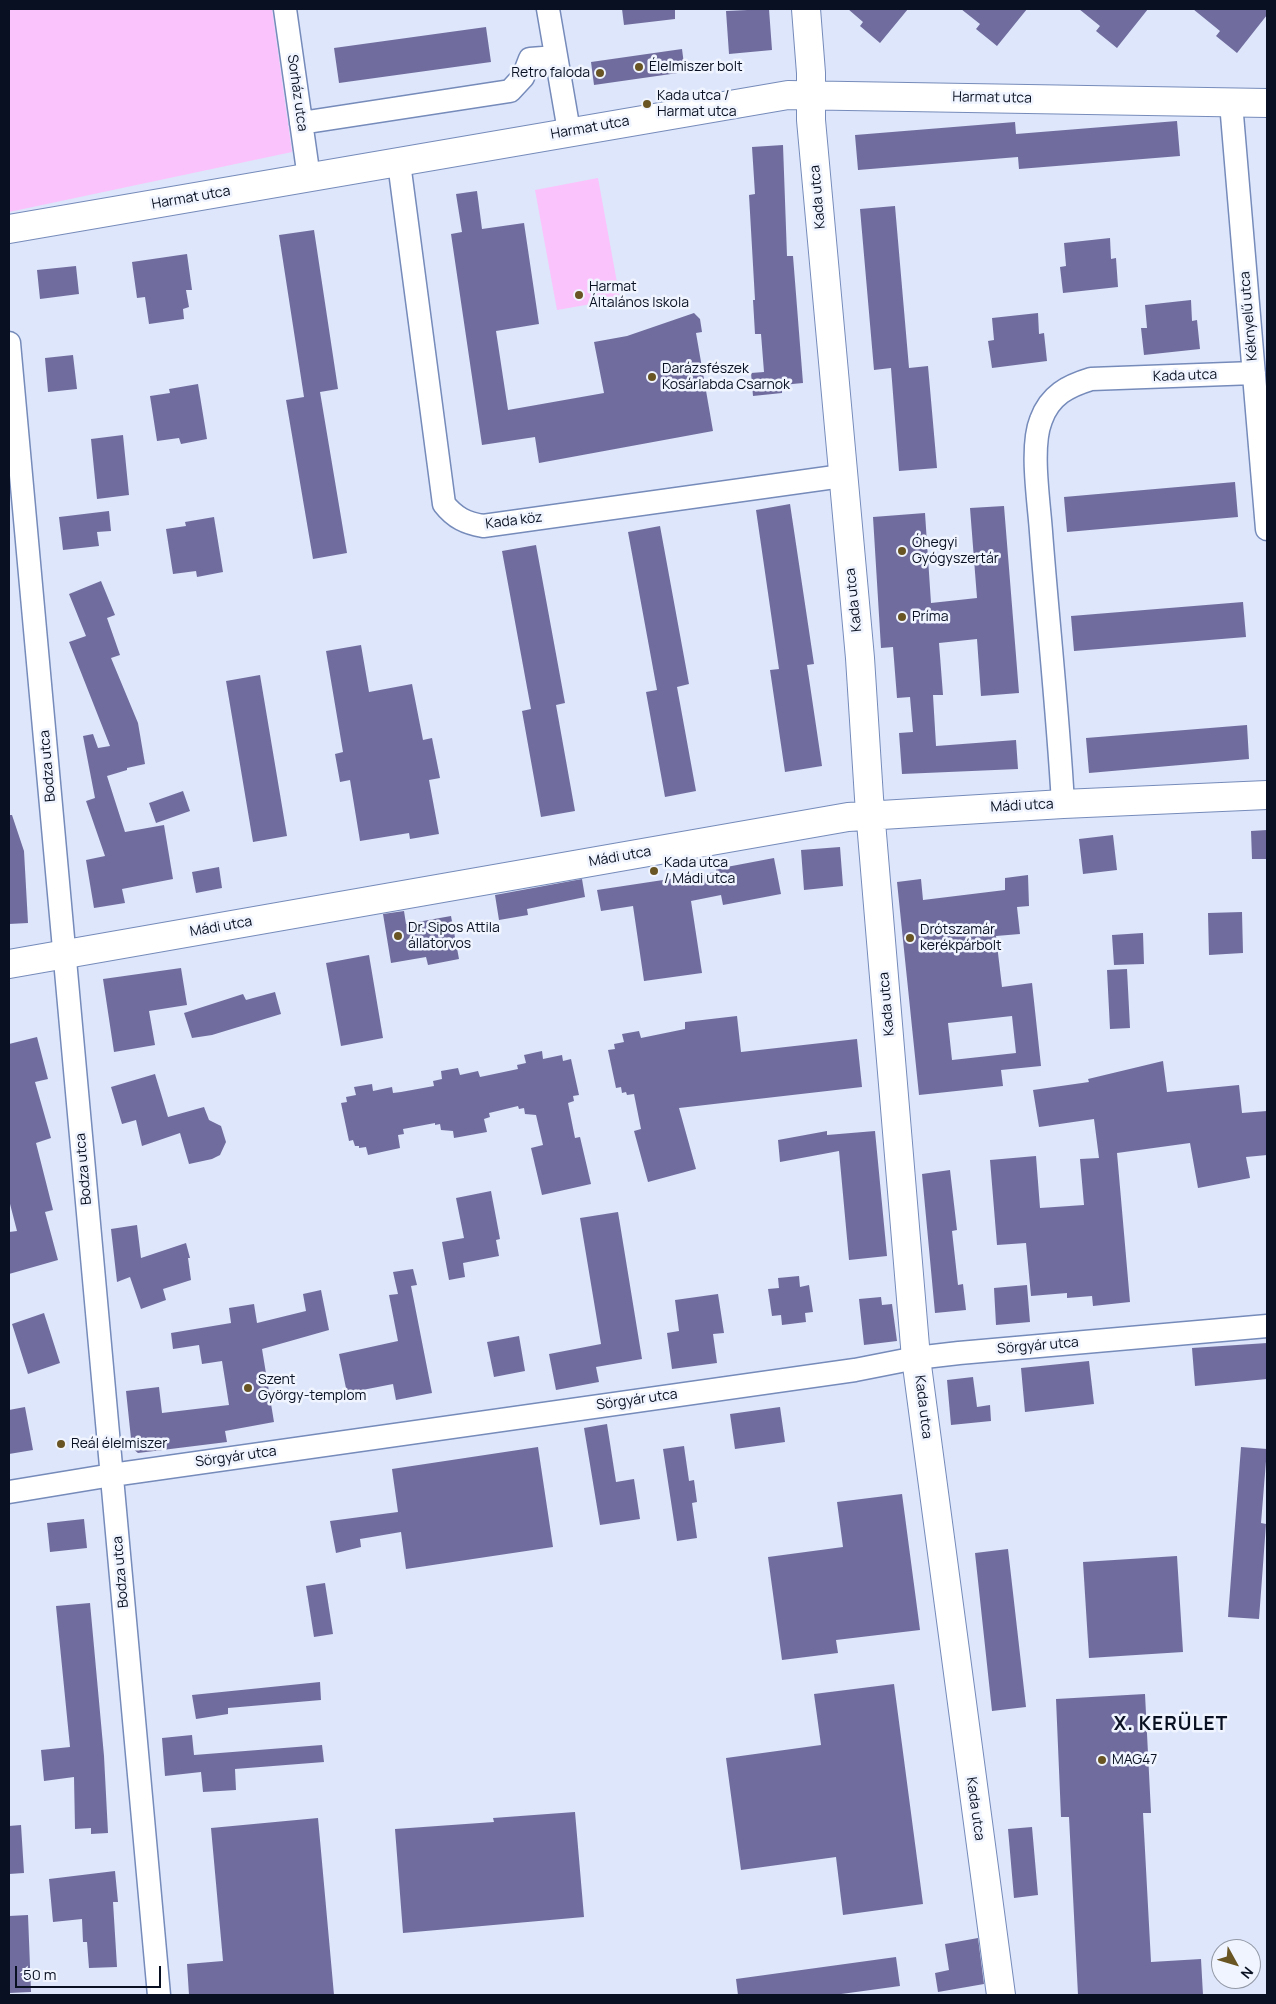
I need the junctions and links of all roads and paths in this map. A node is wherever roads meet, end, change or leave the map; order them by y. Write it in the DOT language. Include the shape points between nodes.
graph roads {
  1 [pos="285,9"];
  2 [pos="548,9"];
  3 [pos="806,9"];
  4 [pos="556,57"];
  5 [pos="812,96"];
  6 [pos="1232,103"];
  7 [pos="1267,103"];
  8 [pos="301,123"];
  9 [pos="569,131"];
  10 [pos="399,163"];
  11 [pos="309,178"];
  12 [pos="9,229"];
  13 [pos="9,343"];
  14 [pos="1254,374"];
  15 [pos="842,476"];
  16 [pos="1267,529"];
  17 [pos="1267,795"];
  18 [pos="1063,804"];
  19 [pos="870,816"];
  20 [pos="65,954"];
  21 [pos="9,964"];
  22 [pos="1267,1326"];
  23 [pos="916,1358"];
  24 [pos="112,1475"];
  25 [pos="9,1492"];
  26 [pos="159,1995"];
  27 [pos="1001,1995"];
  1 -- 8 [label="street, Sorház utca"];
  2 -- 4 [label="street"];
  3 -- 5 [label="street, Kada utca"];
  4 -- 8 [label="street" via="530,60 524,77 510,91"];
  4 -- 9 [label="street"];
  5 -- 6 [label="street, Harmat utca"];
  5 -- 9 [label="street, Harmat utca" via="788,95"];
  5 -- 15 [label="street, Kada utca" via="811,120"];
  6 -- 7 [label="street, Harmat utca"];
  6 -- 14 [label="street, Kéknyelű utca"];
  8 -- 11 [label="street, Sorház utca"];
  9 -- 10 [label="street, Harmat utca"];
  10 -- 11 [label="street, Harmat utca"];
  10 -- 15 [label="street, Kada köz" via="444,504 453,515 467,523 482,526"];
  11 -- 12 [label="street, Harmat utca"];
  13 -- 20 [label="street, Bodza utca"];
  14 -- 16 [label="street, Kéknyelű utca"];
  14 -- 18 [label="street, Kada utca" via="1091,379 1070,385 1051,401 1041,418 1036,435 1039,500"];
  15 -- 19 [label="street, Kada utca" via="860,658"];
  17 -- 18 [label="street, Mádi utca"];
  18 -- 19 [label="street, Mádi utca"];
  19 -- 20 [label="street, Mádi utca" via="848,817"];
  19 -- 23 [label="street, Kada utca"];
  20 -- 21 [label="street, Mádi utca"];
  20 -- 24 [label="street, Bodza utca"];
  22 -- 23 [label="street, Sörgyár utca"];
  23 -- 24 [label="street, Sörgyár utca" via="855,1370"];
  23 -- 27 [label="street, Kada utca"];
  24 -- 25 [label="street, Sörgyár utca"];
  24 -- 26 [label="street, Bodza utca"];
}
